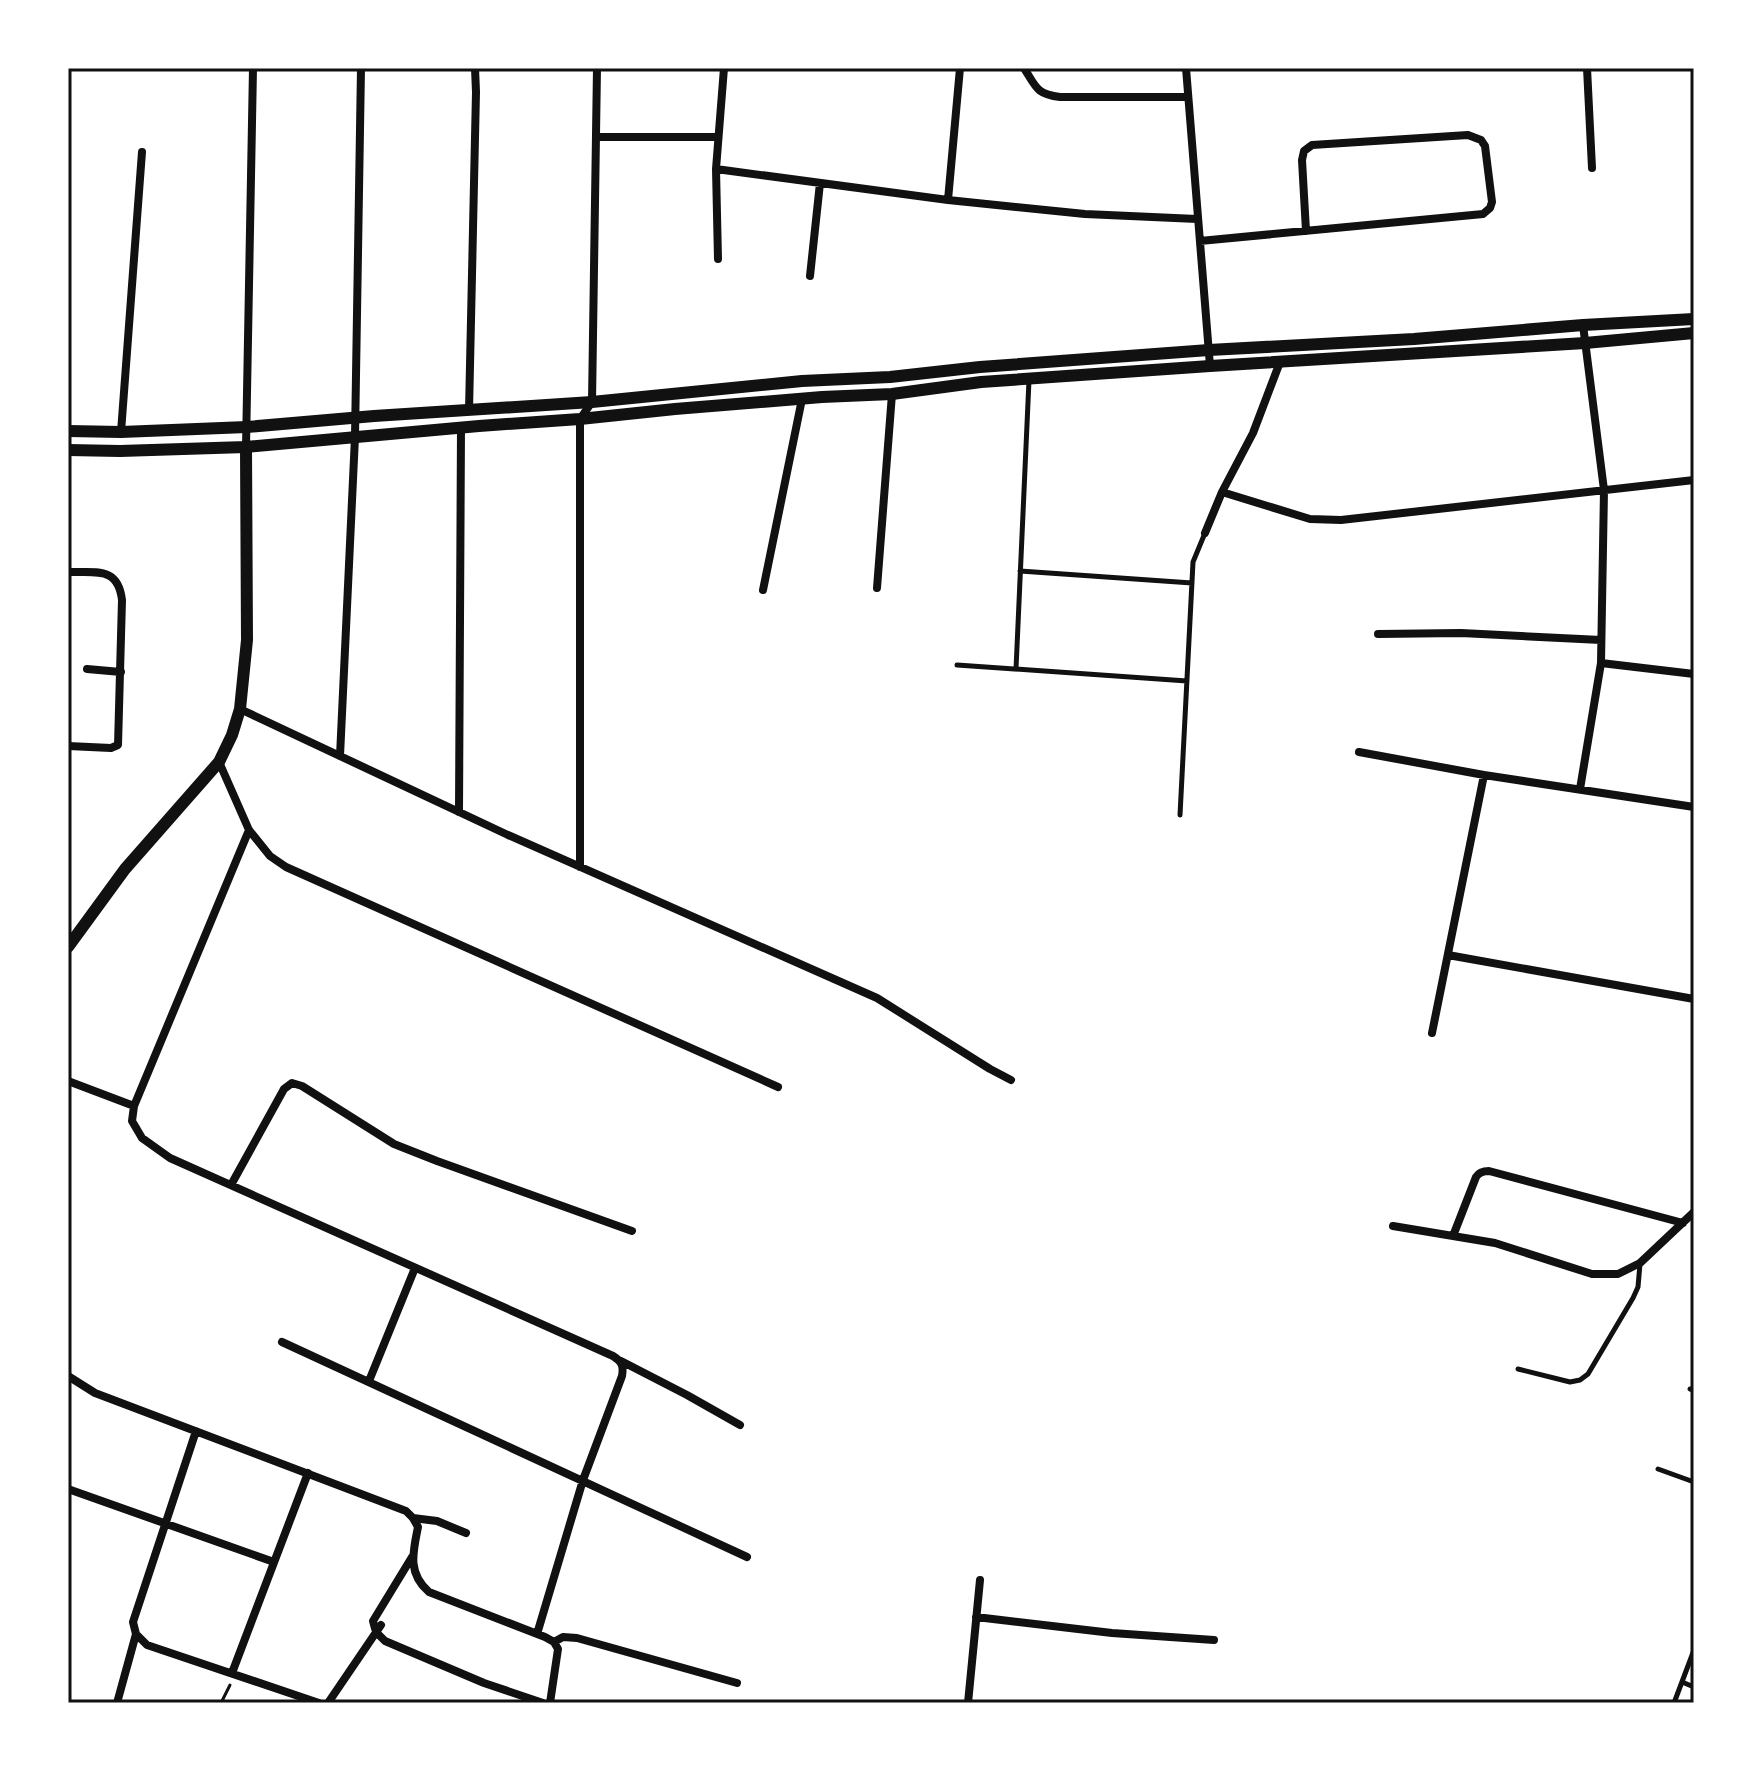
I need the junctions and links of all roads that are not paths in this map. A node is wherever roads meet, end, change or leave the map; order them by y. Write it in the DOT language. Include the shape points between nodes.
graph roads {
  1 [pos="253,68"];
  2 [pos="361,68"];
  3 [pos="475,68"];
  4 [pos="597,68"];
  5 [pos="724,68"];
  6 [pos="960,68"];
  7 [pos="1024,68"];
  8 [pos="1186,68"];
  9 [pos="1587,68"];
  10 [pos="1188,97"];
  11 [pos="597,137"];
  12 [pos="718,137"];
  13 [pos="142,152"];
  14 [pos="1592,168"];
  15 [pos="716,169"];
  16 [pos="820,183"];
  17 [pos="948,200"];
  18 [pos="1197,219"];
  19 [pos="1306,231"];
  20 [pos="1200,241"];
  21 [pos="718,259"];
  22 [pos="810,276"];
  23 [pos="1694,319"];
  24 [pos="1583,325"];
  25 [pos="1694,333"];
  26 [pos="1585,343"];
  27 [pos="1209,350"];
  28 [pos="1280,362"];
  29 [pos="1210,366"];
  30 [pos="1029,379"];
  31 [pos="892,394"];
  32 [pos="802,399"];
  33 [pos="592,402"];
  34 [pos="469,411"];
  35 [pos="355,418"];
  36 [pos="580,419"];
  37 [pos="247,427"];
  38 [pos="461,428"];
  39 [pos="68,431"];
  40 [pos="121,432"];
  41 [pos="355,437"];
  42 [pos="246,447"];
  43 [pos="68,450"];
  44 [pos="1694,480"];
  45 [pos="1604,490"];
  46 [pos="1222,492"];
  47 [pos="1205,533"];
  48 [pos="1020,571"];
  49 [pos="68,572"];
  50 [pos="1192,583"];
  51 [pos="877,588"];
  52 [pos="763,590"];
  53 [pos="1378,634"];
  54 [pos="1601,640"];
  55 [pos="1601,663"];
  56 [pos="957,665"];
  57 [pos="87,669"];
  58 [pos="1016,669"];
  59 [pos="121,672"];
  60 [pos="1694,674"];
  61 [pos="1187,681"];
  62 [pos="240,709"];
  63 [pos="68,746"];
  64 [pos="1359,752"];
  65 [pos="340,756"];
  66 [pos="219,762"];
  67 [pos="1484,775"];
  68 [pos="1580,789"];
  69 [pos="1694,807"];
  70 [pos="459,812"];
  71 [pos="1180,815"];
  72 [pos="249,830"];
  73 [pos="580,867"];
  74 [pos="68,947"];
  75 [pos="1448,955"];
  76 [pos="1694,999"];
  77 [pos="1432,1033"];
  78 [pos="1011,1080"];
  79 [pos="68,1081"];
  80 [pos="778,1087"];
  81 [pos="134,1106"];
  82 [pos="231,1185"];
  83 [pos="1694,1212"];
  84 [pos="1683,1223"];
  85 [pos="1393,1226"];
  86 [pos="632,1231"];
  87 [pos="1453,1236"];
  88 [pos="1640,1263"];
  89 [pos="415,1268"];
  90 [pos="282,1342"];
  91 [pos="620,1361"];
  92 [pos="1518,1369"];
  93 [pos="68,1376"];
  94 [pos="369,1381"];
  95 [pos="740,1425"];
  96 [pos="196,1431"];
  97 [pos="1658,1469"];
  98 [pos="308,1473"];
  99 [pos="583,1480"];
  100 [pos="1694,1482"];
  101 [pos="68,1489"];
  102 [pos="413,1518"];
  103 [pos="166,1523"];
  104 [pos="466,1533"];
  105 [pos="412,1557"];
  106 [pos="747,1557"];
  107 [pos="274,1562"];
  108 [pos="980,1580"];
  109 [pos="976,1617"];
  110 [pos="378,1628"];
  111 [pos="136,1634"];
  112 [pos="537,1634"];
  113 [pos="1214,1640"];
  114 [pos="554,1642"];
  115 [pos="1694,1650"];
  116 [pos="233,1674"];
  117 [pos="1682,1682"];
  118 [pos="737,1683"];
  119 [pos="1694,1687"];
  120 [pos="117,1703"];
  121 [pos="319,1703"];
  122 [pos="328,1703"];
  123 [pos="543,1703"];
  124 [pos="550,1703"];
  125 [pos="968,1703"];
  126 [pos="1674,1703"];
  1 -- 37 [label="street"];
  2 -- 35 [label="street"];
  3 -- 34 [label="street"];
  4 -- 11 [label="street"];
  5 -- 12 [label="street"];
  6 -- 17 [label="street"];
  7 -- 10 [label="street" via="1045,95"];
  8 -- 10 [label="street"];
  9 -- 14 [label="street"];
  10 -- 18 [label="street"];
  11 -- 12 [label="street"];
  11 -- 33 [label="street"];
  12 -- 15 [label="street"];
  13 -- 40 [label="street"];
  15 -- 16 [label="street"];
  15 -- 21 [label="street"];
  16 -- 17 [label="street"];
  16 -- 22 [label="street"];
  17 -- 18 [label="street"];
  18 -- 20 [label="street"];
  19 -- 19 [label="street" via="1483,214 1492,202 1485,146 1468,135 1312,145 1302,160"];
  19 -- 20 [label="street"];
  20 -- 27 [label="street"];
  23 -- 24 [label="street"];
  24 -- 26 [label="street"];
  24 -- 27 [label="street"];
  25 -- 26 [label="street"];
  26 -- 28 [label="street"];
  26 -- 45 [label="street"];
  27 -- 29 [label="street"];
  27 -- 33 [label="street"];
  28 -- 29 [label="street"];
  28 -- 46 [label="street" via="1253,433"];
  29 -- 30 [label="street"];
  30 -- 31 [label="street"];
  30 -- 48 [label="lane"];
  31 -- 32 [label="street"];
  31 -- 51 [label="street"];
  32 -- 36 [label="street"];
  32 -- 52 [label="street"];
  33 -- 34 [label="street"];
  33 -- 36 [label="street"];
  34 -- 35 [label="street"];
  35 -- 37 [label="street"];
  35 -- 41 [label="street"];
  36 -- 38 [label="street"];
  36 -- 73 [label="street"];
  37 -- 40 [label="street"];
  37 -- 42 [label="street"];
  38 -- 41 [label="street"];
  38 -- 70 [label="street"];
  39 -- 40 [label="street"];
  41 -- 42 [label="street"];
  41 -- 65 [label="street"];
  42 -- 43 [label="street"];
  42 -- 62 [label="street" via="247,640"];
  44 -- 45 [label="street"];
  45 -- 46 [label="street" via="1341,520 1310,519"];
  45 -- 54 [label="street"];
  46 -- 47 [label="street"];
  47 -- 50 [label="lane" via="1193,562"];
  48 -- 50 [label="lane"];
  48 -- 58 [label="lane"];
  49 -- 59 [label="street" via="116,578 122,600"];
  50 -- 61 [label="lane"];
  53 -- 54 [label="street"];
  54 -- 55 [label="street"];
  55 -- 60 [label="street"];
  55 -- 68 [label="street"];
  56 -- 58 [label="lane"];
  57 -- 59 [label="street"];
  58 -- 61 [label="lane"];
  59 -- 63 [label="street" via="118,745"];
  61 -- 71 [label="lane"];
  62 -- 65 [label="street"];
  62 -- 66 [label="street"];
  64 -- 67 [label="street"];
  65 -- 70 [label="street"];
  66 -- 72 [label="street"];
  66 -- 74 [label="street" via="125,869"];
  67 -- 68 [label="street"];
  67 -- 75 [label="street"];
  68 -- 69 [label="street"];
  70 -- 73 [label="street"];
  72 -- 80 [label="street" via="286,867"];
  72 -- 81 [label="street"];
  73 -- 78 [label="street" via="877,998"];
  75 -- 76 [label="street"];
  75 -- 77 [label="street"];
  79 -- 81 [label="street"];
  81 -- 82 [label="street" via="132,1121 142,1138 170,1158"];
  82 -- 86 [label="street" via="292,1083 394,1144"];
  82 -- 89 [label="street"];
  83 -- 84 [label="street"];
  84 -- 87 [label="street" via="1484,1171 1476,1177"];
  84 -- 88 [label="street"];
  85 -- 87 [label="street"];
  87 -- 88 [label="street" via="1495,1243 1592,1274 1618,1274"];
  88 -- 92 [label="lane" via="1633,1298 1588,1374 1570,1382"];
  89 -- 91 [label="street"];
  89 -- 94 [label="street"];
  90 -- 94 [label="street"];
  91 -- 95 [label="street"];
  91 -- 99 [label="street" via="622,1376"];
  93 -- 96 [label="street" via="95,1393"];
  94 -- 99 [label="street"];
  96 -- 98 [label="street"];
  96 -- 103 [label="street"];
  97 -- 100 [label="lane"];
  98 -- 102 [label="street"];
  98 -- 107 [label="street"];
  99 -- 106 [label="street"];
  99 -- 112 [label="street"];
  101 -- 103 [label="street"];
  102 -- 104 [label="street"];
  102 -- 105 [label="street" via="418,1527"];
  103 -- 107 [label="street"];
  103 -- 111 [label="street" via="133,1622"];
  105 -- 110 [label="street" via="373,1621"];
  105 -- 112 [label="street" via="417,1578 429,1592"];
  107 -- 116 [label="street"];
  108 -- 109 [label="street"];
  109 -- 113 [label="street"];
  109 -- 125 [label="street"];
  110 -- 122 [label="street"];
  110 -- 123 [label="street" via="385,1641"];
  111 -- 116 [label="street" via="147,1645"];
  111 -- 120 [label="street"];
  112 -- 114 [label="street"];
  114 -- 118 [label="street" via="577,1638"];
  114 -- 124 [label="street" via="558,1649"];
  115 -- 117 [label="lane"];
  116 -- 121 [label="street"];
  117 -- 119 [label="lane"];
  117 -- 126 [label="lane"];
}
